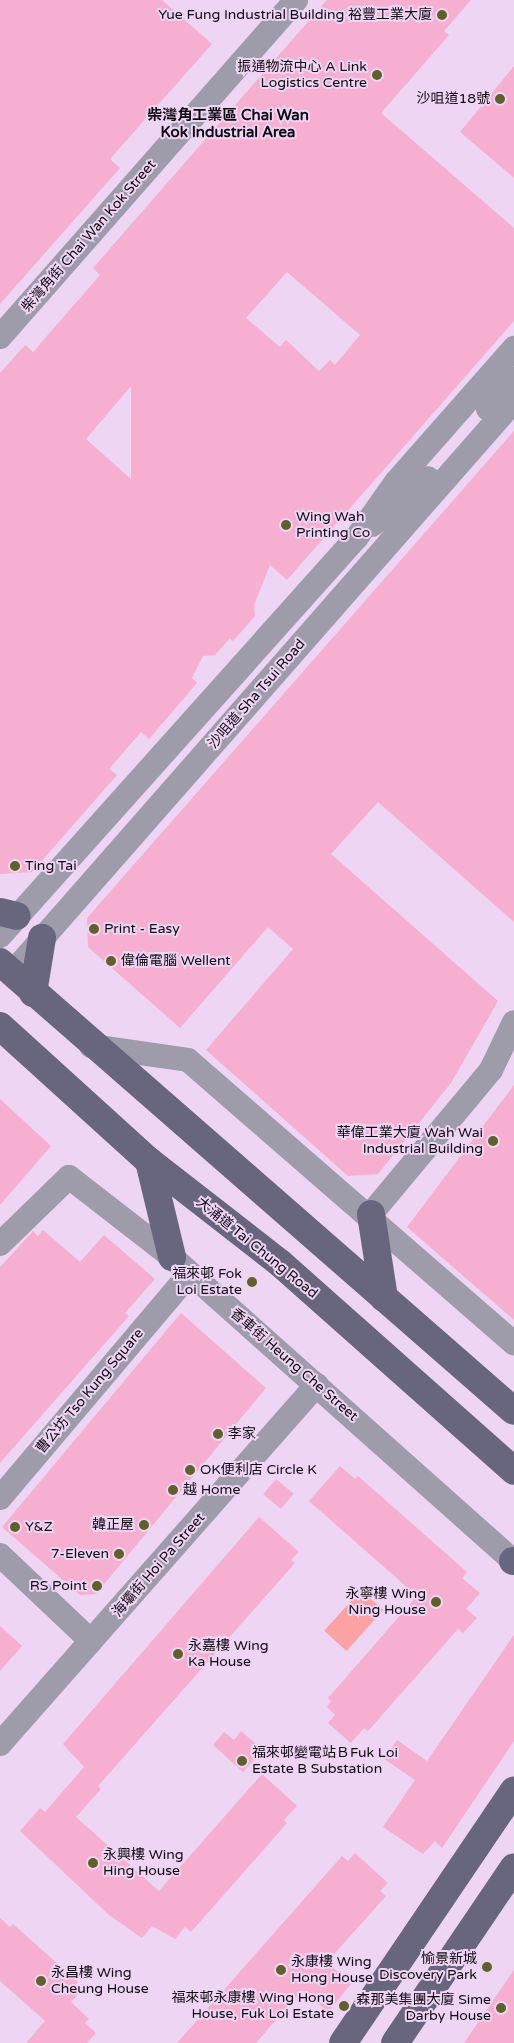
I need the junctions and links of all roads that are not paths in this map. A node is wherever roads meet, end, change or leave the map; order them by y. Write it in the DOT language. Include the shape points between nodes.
graph roads {
  1 [pos="296,0"];
  2 [pos="0,337"];
  3 [pos="514,348"];
  4 [pos="514,379"];
  5 [pos="514,401"];
  6 [pos="418,501"];
  7 [pos="357,537"];
  8 [pos="6,921"];
  9 [pos="42,938"];
  10 [pos="4,973"];
  11 [pos="33,993"];
  12 [pos="514,1022"];
  13 [pos="0,1026"];
  14 [pos="91,1046"];
  15 [pos="149,1161"];
  16 [pos="371,1214"];
  17 [pos="0,1244"];
  18 [pos="172,1257"];
  19 [pos="180,1285"];
  20 [pos="384,1298"];
  21 [pos="514,1343"];
  22 [pos="317,1385"];
  23 [pos="514,1411"];
  24 [pos="514,1470"];
  25 [pos="0,1498"];
  26 [pos="0,1555"];
  27 [pos="514,1561"];
  28 [pos="91,1641"];
  29 [pos="0,1744"];
  30 [pos="514,1790"];
  31 [pos="514,1866"];
  32 [pos="343,2043"];
  33 [pos="395,2043"];
  1 -- 2 [label="street, 柴灣角街 Chai Wan Kok Street"];
  3 -- 7 [label="street, 沙咀道 Sha Tsui Road" via="396,482"];
  4 -- 6 [label="street, 沙咀道 Sha Tsui Road"];
  5 -- 6 [label="street, 沙咀道 Sha Tsui Road"];
  6 -- 7 [label="street, 沙咀道 Sha Tsui Road"];
  6 -- 9 [label="street, 沙咀道 Sha Tsui Road"];
  7 -- 8 [label="street, 沙咀道 Sha Tsui Road"];
  9 -- 10 [label="street, 沙咀道 Sha Tsui Road"];
  9 -- 11 [label="main road"];
  10 -- 11 [label="main road"];
  11 -- 14 [label="main road"];
  12 -- 16 [label="street" via="491,1070"];
  13 -- 15 [label="main road, 大涌道 Tai Chung Road"];
  14 -- 16 [label="street" via="188,1060"];
  14 -- 20 [label="main road"];
  15 -- 18 [label="main road"];
  15 -- 24 [label="main road, 大涌道 Tai Chung Road" via="280,1263"];
  16 -- 20 [label="main road"];
  16 -- 21 [label="street"];
  17 -- 18 [label="street, 香車街 Heung Che Street" via="69,1177"];
  18 -- 22 [label="street, 香車街 Heung Che Street"];
  19 -- 25 [label="street, 曹公坊 Tso Kung Square"];
  20 -- 23 [label="main road"];
  22 -- 27 [label="street, 香車街 Heung Che Street"];
  22 -- 28 [label="street, 海壩街 Hoi Pa Street"];
  26 -- 28 [label="street"];
  28 -- 29 [label="street, 海壩街 Hoi Pa Street"];
  30 -- 32 [label="main road"];
  31 -- 33 [label="main road"];
}
